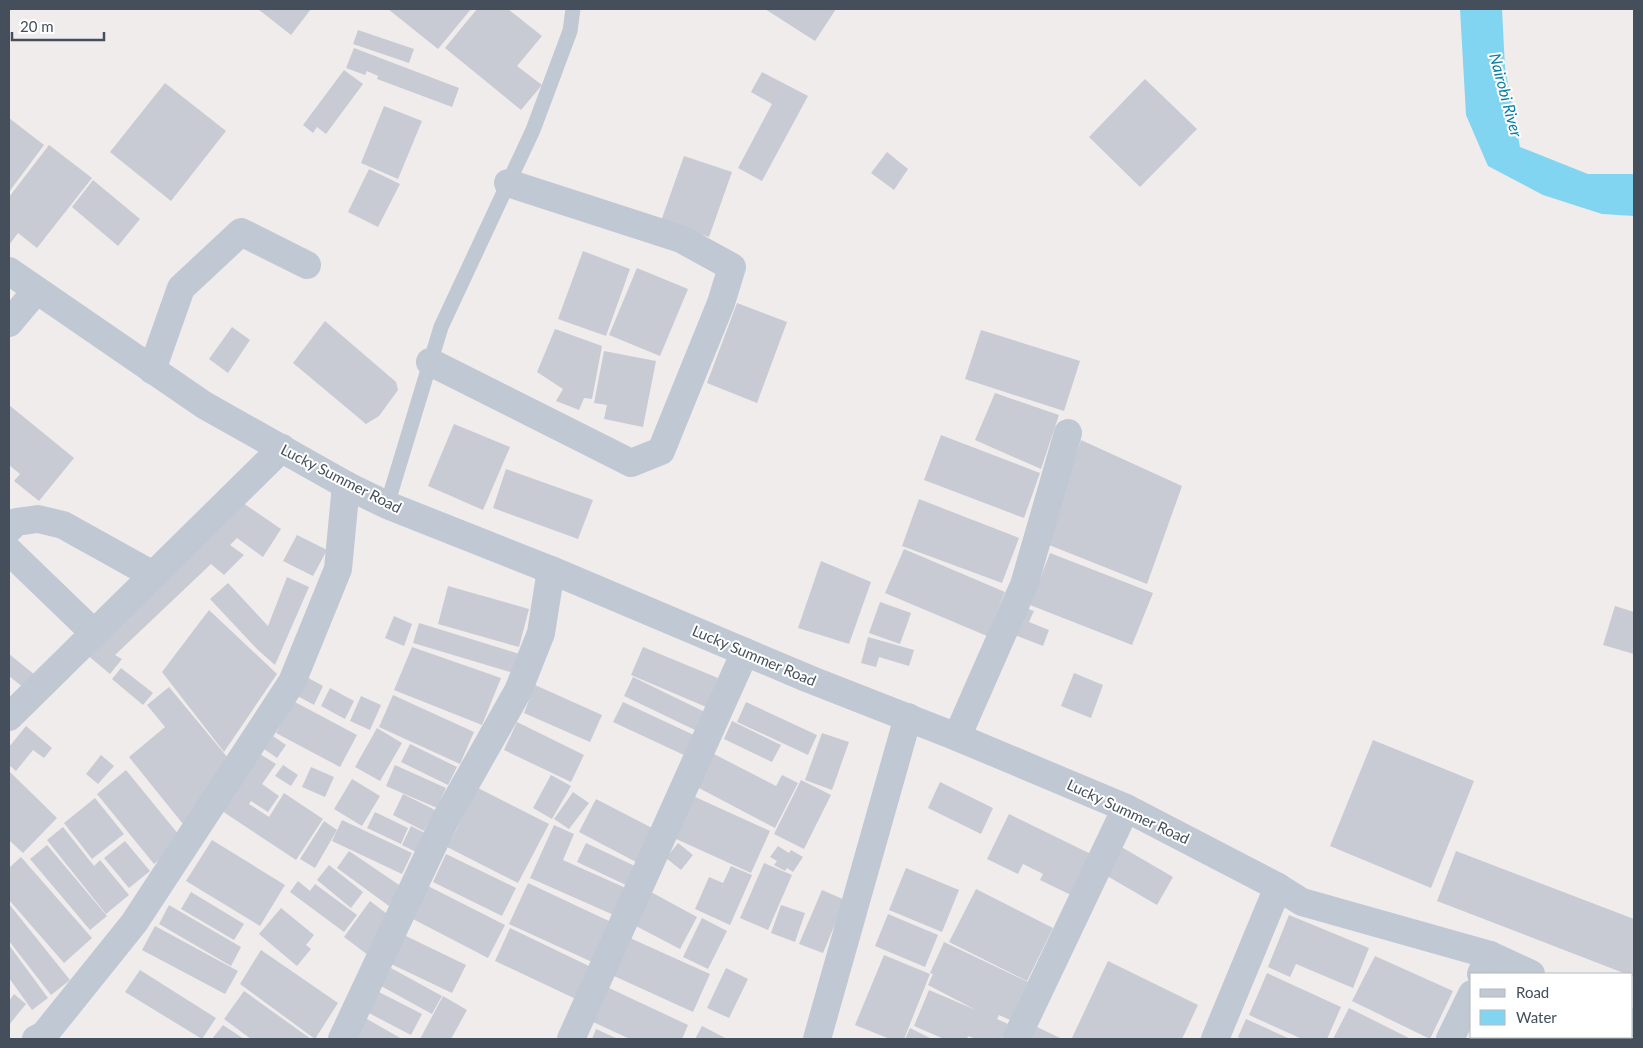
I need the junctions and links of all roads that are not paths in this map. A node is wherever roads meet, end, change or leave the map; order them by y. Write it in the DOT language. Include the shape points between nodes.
graph roads {
  1 [pos="573,9"];
  2 [pos="508,183"];
  3 [pos="307,265"];
  4 [pos="9,271"];
  5 [pos="36,291"];
  6 [pos="9,324"];
  7 [pos="430,362"];
  8 [pos="152,370"];
  9 [pos="1068,433"];
  10 [pos="282,448"];
  11 [pos="346,485"];
  12 [pos="387,505"];
  13 [pos="9,529"];
  14 [pos="9,551"];
  15 [pos="551,570"];
  16 [pos="153,575"];
  17 [pos="94,633"];
  18 [pos="745,652"];
  19 [pos="9,717"];
  20 [pos="908,717"];
  21 [pos="957,736"];
  22 [pos="1126,808"];
  23 [pos="1278,887"];
  24 [pos="1486,965"];
  25 [pos="1526,973"];
  26 [pos="1470,998"];
  27 [pos="41,1038"];
  28 [pos="342,1039"];
  29 [pos="571,1039"];
  30 [pos="817,1039"];
  31 [pos="1016,1039"];
  32 [pos="1216,1039"];
  33 [pos="1450,1039"];
  1 -- 2 [label="lane" via="570,31 533,130"];
  2 -- 7 [label="lane" via="441,327"];
  2 -- 7 [label="street" via="681,240 732,267 721,303 661,450 631,463"];
  3 -- 8 [label="street" via="241,232 181,288"];
  4 -- 5 [label="street, Lucky Summer Road"];
  5 -- 6 [label="street"];
  5 -- 8 [label="street, Lucky Summer Road"];
  7 -- 12 [label="lane"];
  8 -- 10 [label="street, Lucky Summer Road" via="204,405"];
  9 -- 21 [label="street" via="1024,586"];
  10 -- 11 [label="street, Lucky Summer Road"];
  10 -- 16 [label="street"];
  11 -- 12 [label="street, Lucky Summer Road"];
  11 -- 27 [label="street" via="338,569 292,682 134,923"];
  12 -- 15 [label="street, Lucky Summer Road"];
  13 -- 16 [label="street" via="16,522 38,519 63,525"];
  14 -- 17 [label="street"];
  15 -- 18 [label="street, Lucky Summer Road"];
  15 -- 28 [label="street" via="541,633 518,691 444,822"];
  16 -- 17 [label="street"];
  17 -- 19 [label="street"];
  18 -- 20 [label="street, Lucky Summer Road"];
  18 -- 29 [label="street"];
  20 -- 21 [label="street, Lucky Summer Road"];
  20 -- 30 [label="street"];
  21 -- 22 [label="street, Lucky Summer Road"];
  22 -- 23 [label="street, Lucky Summer Road"];
  22 -- 31 [label="street"];
  23 -- 24 [label="street, Lucky Summer Road" via="1302,902"];
  23 -- 32 [label="street"];
  24 -- 25 [label="street, Lucky Summer Road"];
  26 -- 33 [label="street"];
}
